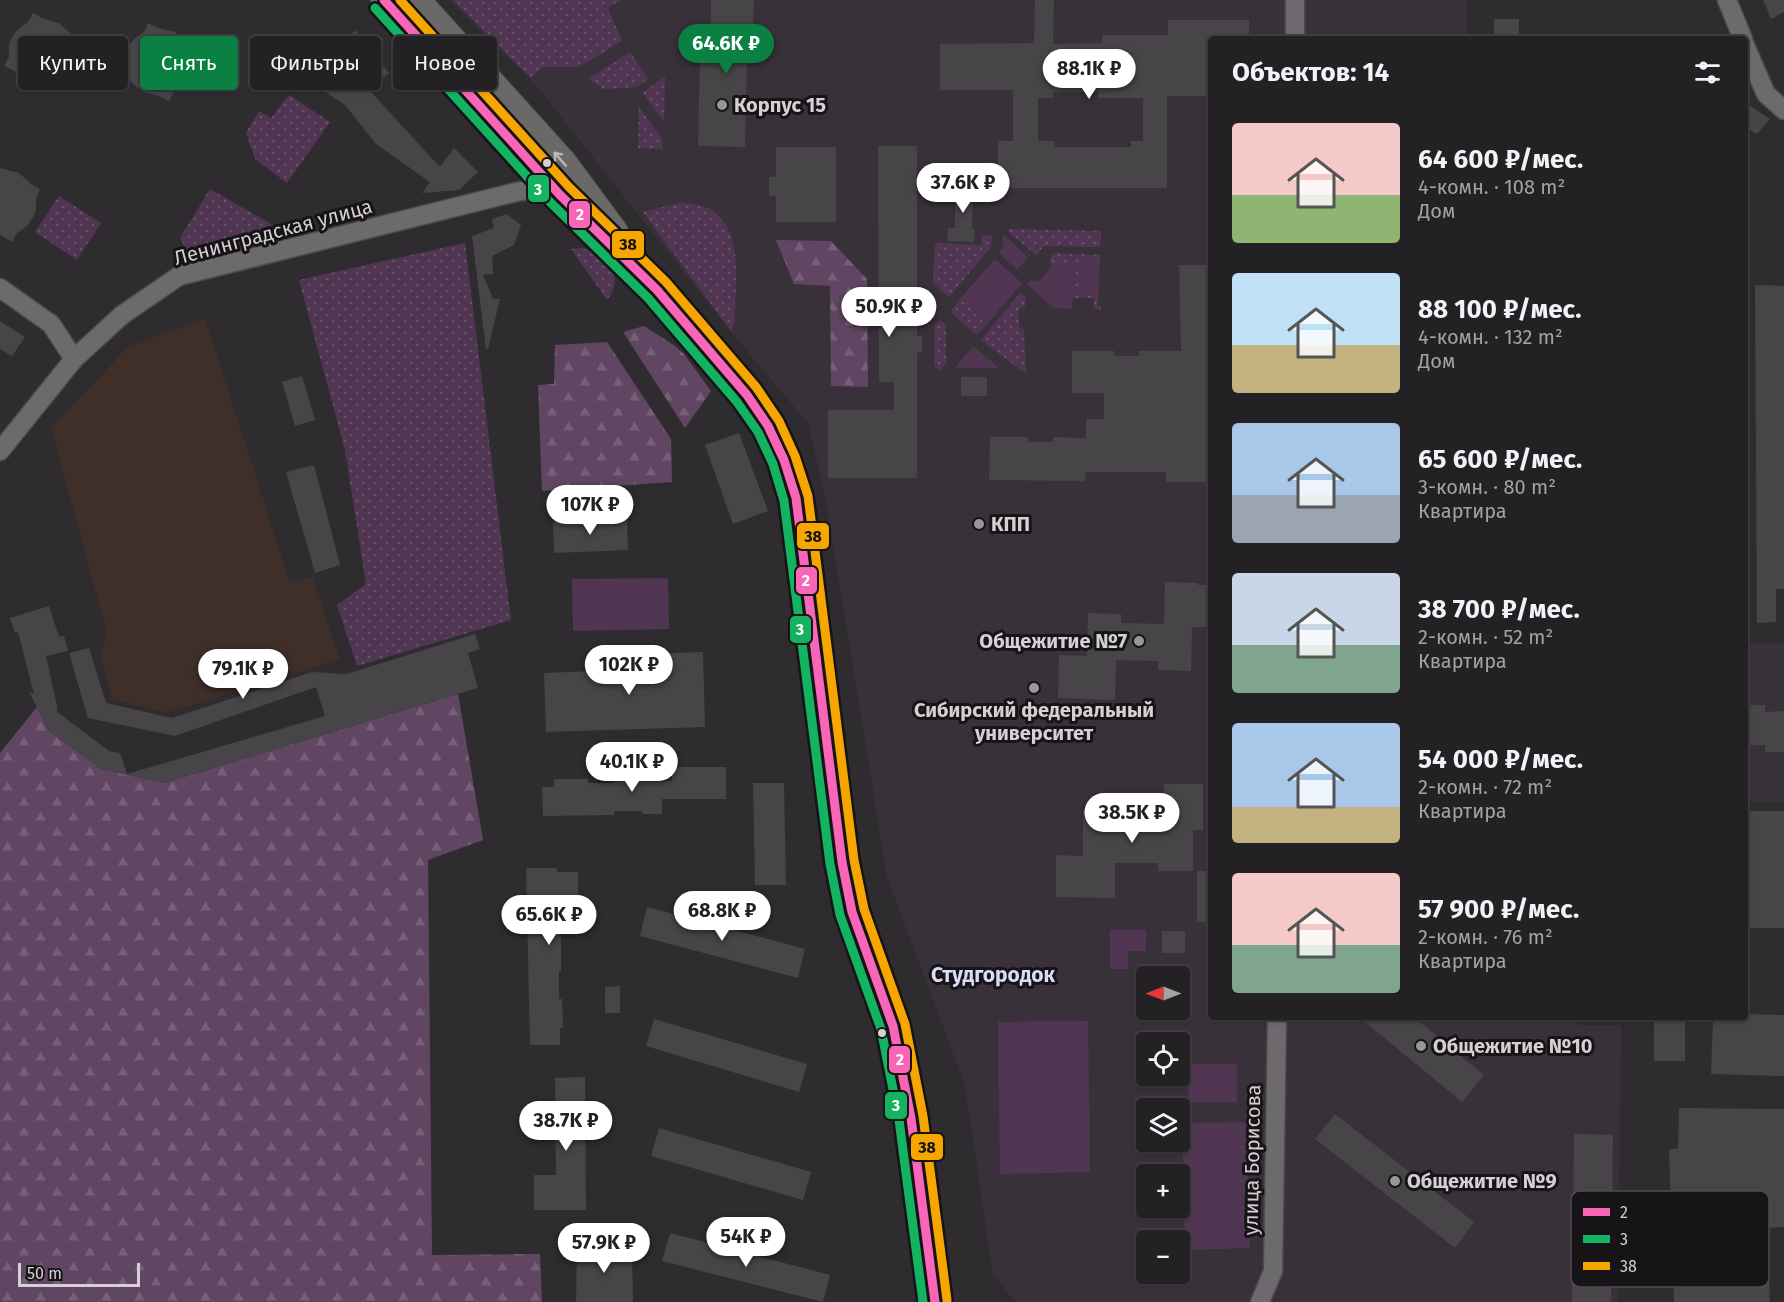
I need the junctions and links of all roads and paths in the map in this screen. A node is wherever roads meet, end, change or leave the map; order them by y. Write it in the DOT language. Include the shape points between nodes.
graph roads {
  1 [pos="384,0"];
  2 [pos="417,0"];
  3 [pos="1294,0"];
  4 [pos="1727,0"];
  5 [pos="1295,36"];
  6 [pos="1742,36"];
  7 [pos="1748,51"];
  8 [pos="1784,110"];
  9 [pos="551,186"];
  10 [pos="0,288"];
  11 [pos="657,290"];
  12 [pos="74,359"];
  13 [pos="0,451"];
  14 [pos="1277,1020"];
  15 [pos="935,1302"];
  16 [pos="1260,1302"];
  1 -- 9 [label="main road"];
  11 -- 2 [label="main road, one-way" via="564,163"];
  3 -- 5 [label="street"];
  4 -- 6 [label="street"];
  7 -- 8 [label="street" via="1766,94"];
  9 -- 11 [label="main road"];
  9 -- 12 [label="street, Ленинградская улица" via="179,276 122,315"];
  10 -- 12 [label="street" via="51,324"];
  11 -- 15 [label="main road" via="747,395 768,426 796,498 843,862 852,912 893,1026 911,1118"];
  12 -- 13 [label="street, Ленинградская улица"];
  14 -- 16 [label="street, улица Борисова" via="1273,1271"];
}
